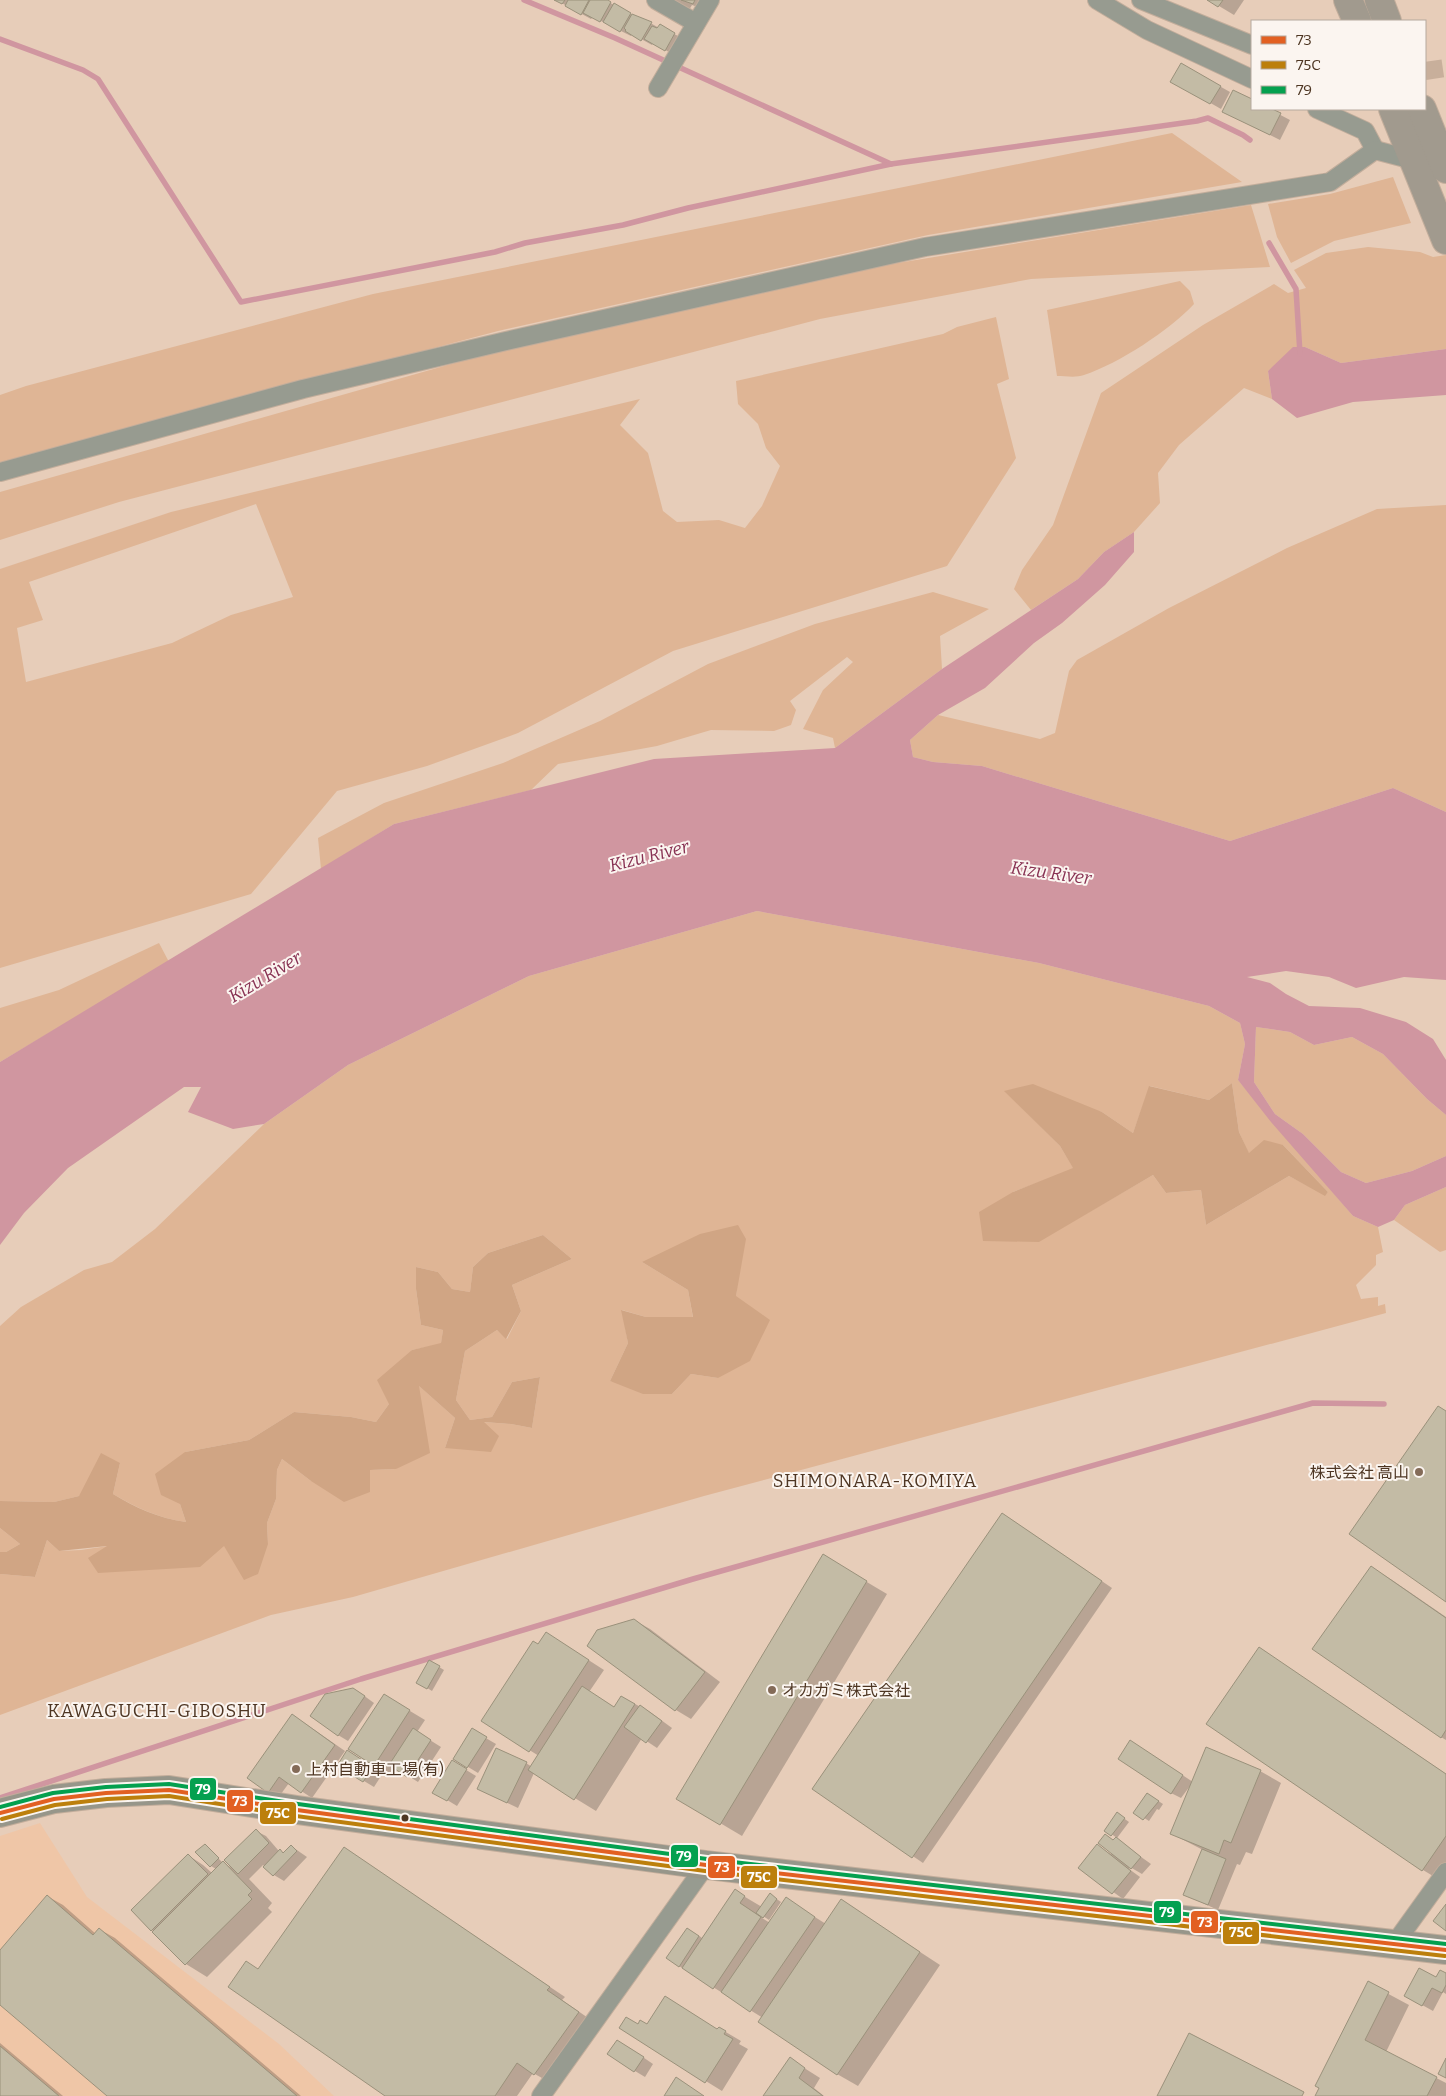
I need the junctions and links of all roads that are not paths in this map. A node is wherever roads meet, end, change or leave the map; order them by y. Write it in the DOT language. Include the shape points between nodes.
graph roads {
  1 [pos="656,0"];
  2 [pos="710,0"];
  3 [pos="1097,0"];
  4 [pos="1142,0"];
  5 [pos="1348,0"];
  6 [pos="1378,0"];
  7 [pos="1357,20"];
  8 [pos="1387,20"];
  9 [pos="696,23"];
  10 [pos="1251,45"];
  11 [pos="1251,79"];
  12 [pos="658,88"];
  13 [pos="1319,110"];
  14 [pos="1393,110"];
  15 [pos="1422,110"];
  16 [pos="1375,150"];
  17 [pos="1413,160"];
  18 [pos="1444,161"];
  19 [pos="1446,240"];
  20 [pos="0,472"];
  21 [pos="0,1813"];
  22 [pos="706,1864"];
  23 [pos="1446,1872"];
  24 [pos="1395,1944"];
  25 [pos="1446,1950"];
  26 [pos="540,2096"];
  1 -- 9 [label="street"];
  2 -- 9 [label="street"];
  3 -- 11 [label="street" via="1147,30"];
  4 -- 10 [label="street"];
  5 -- 7 [label="highway"];
  6 -- 8 [label="highway"];
  9 -- 12 [label="street"];
  13 -- 16 [label="street" via="1365,131"];
  14 -- 17 [label="highway"];
  15 -- 18 [label="highway"];
  16 -- 17 [label="street"];
  16 -- 20 [label="street" via="1330,182 915,249 312,386"];
  17 -- 18 [label="street"];
  17 -- 19 [label="highway"];
  21 -- 22 [label="main road" via="54,1799 169,1790"];
  22 -- 24 [label="main road"];
  22 -- 26 [label="street"];
  23 -- 24 [label="street"];
  24 -- 25 [label="main road"];
}
